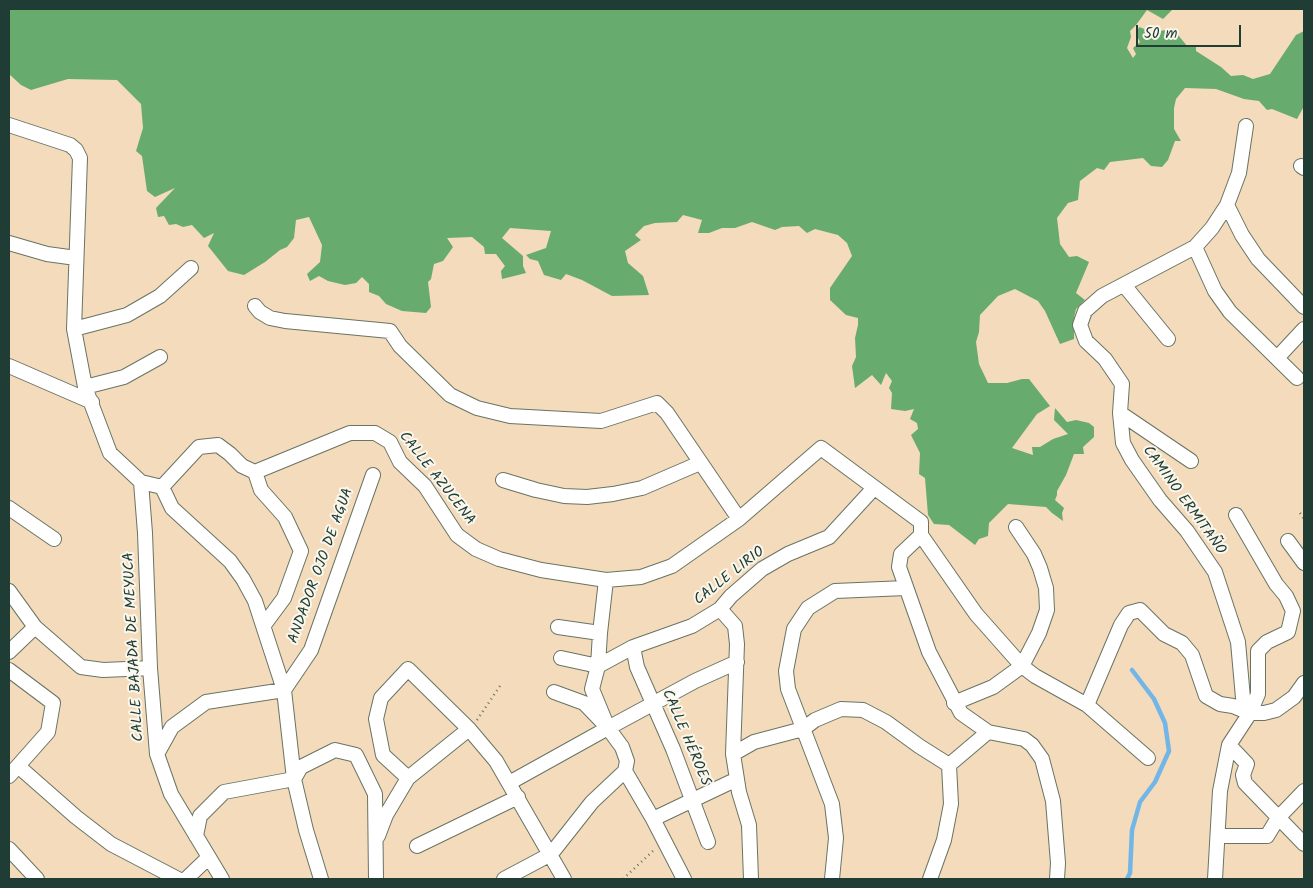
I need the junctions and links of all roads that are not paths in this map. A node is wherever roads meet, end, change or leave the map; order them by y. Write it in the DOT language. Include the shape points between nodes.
graph roads {
  1 [pos="9,125"];
  2 [pos="1246,126"];
  3 [pos="1227,205"];
  4 [pos="9,243"];
  5 [pos="1195,246"];
  6 [pos="76,258"];
  7 [pos="191,268"];
  8 [pos="1124,285"];
  9 [pos="1304,305"];
  10 [pos="255,306"];
  11 [pos="74,329"];
  12 [pos="1304,329"];
  13 [pos="1168,339"];
  14 [pos="160,356"];
  15 [pos="1277,358"];
  16 [pos="9,366"];
  17 [pos="1297,378"];
  18 [pos="85,387"];
  19 [pos="92,402"];
  20 [pos="1120,414"];
  21 [pos="1191,461"];
  22 [pos="700,463"];
  23 [pos="255,472"];
  24 [pos="373,475"];
  25 [pos="503,480"];
  26 [pos="141,482"];
  27 [pos="162,487"];
  28 [pos="874,488"];
  29 [pos="9,508"];
  30 [pos="1236,515"];
  31 [pos="739,519"];
  32 [pos="1016,527"];
  33 [pos="922,535"];
  34 [pos="54,540"];
  35 [pos="1288,541"];
  36 [pos="1304,564"];
  37 [pos="606,580"];
  38 [pos="906,588"];
  39 [pos="9,591"];
  40 [pos="720,609"];
  41 [pos="264,625"];
  42 [pos="35,627"];
  43 [pos="558,627"];
  44 [pos="600,633"];
  45 [pos="633,647"];
  46 [pos="9,652"];
  47 [pos="562,658"];
  48 [pos="737,662"];
  49 [pos="598,666"];
  50 [pos="1022,666"];
  51 [pos="150,668"];
  52 [pos="9,670"];
  53 [pos="1304,683"];
  54 [pos="284,690"];
  55 [pos="554,692"];
  56 [pos="954,703"];
  57 [pos="652,704"];
  58 [pos="1087,705"];
  59 [pos="1250,713"];
  60 [pos="608,728"];
  61 [pos="469,729"];
  62 [pos="803,729"];
  63 [pos="988,732"];
  64 [pos="1230,745"];
  65 [pos="157,754"];
  66 [pos="733,754"];
  67 [pos="1148,758"];
  68 [pos="949,765"];
  69 [pos="13,771"];
  70 [pos="626,771"];
  71 [pos="408,778"];
  72 [pos="294,779"];
  73 [pos="737,779"];
  74 [pos="509,783"];
  75 [pos="1304,791"];
  76 [pos="518,798"];
  77 [pos="693,800"];
  78 [pos="1278,818"];
  79 [pos="653,819"];
  80 [pos="196,836"];
  81 [pos="1219,836"];
  82 [pos="708,842"];
  83 [pos="375,844"];
  84 [pos="1304,844"];
  85 [pos="417,846"];
  86 [pos="9,849"];
  87 [pos="551,854"];
  88 [pos="208,858"];
  89 [pos="37,879"];
  90 [pos="178,879"];
  91 [pos="186,879"];
  92 [pos="222,879"];
  93 [pos="322,879"];
  94 [pos="376,879"];
  95 [pos="504,879"];
  96 [pos="564,879"];
  97 [pos="684,879"];
  98 [pos="751,879"];
  99 [pos="832,879"];
  100 [pos="930,879"];
  101 [pos="1057,879"];
  102 [pos="1215,879"];
  1 -- 6 [label="street" via="70,145 76,150 80,158"];
  2 -- 3 [label="street" via="1239,173"];
  3 -- 5 [label="street"];
  3 -- 9 [label="street" via="1258,259"];
  4 -- 6 [label="street"];
  5 -- 8 [label="street"];
  5 -- 15 [label="street" via="1215,291 1225,305"];
  6 -- 11 [label="street"];
  7 -- 11 [label="street" via="160,296 128,315"];
  8 -- 13 [label="street"];
  8 -- 20 [label="street, CAMINO ERMITAÑO" via="1096,301 1085,311 1080,325 1086,340 1106,359 1122,384"];
  10 -- 22 [label="street" via="265,315 285,321 390,331 400,346 450,395 477,408 510,416 601,421 657,403"];
  11 -- 18 [label="street"];
  12 -- 15 [label="street"];
  14 -- 18 [label="street" via="124,377"];
  15 -- 17 [label="street"];
  16 -- 19 [label="street"];
  18 -- 19 [label="street"];
  19 -- 26 [label="street" via="110,453"];
  20 -- 21 [label="street"];
  20 -- 59 [label="street, CAMINO ERMITAÑO" via="1124,443 1132,460 1215,572 1238,642 1243,698"];
  22 -- 25 [label="street" via="642,488 587,497 564,496"];
  22 -- 31 [label="street"];
  23 -- 27 [label="street" via="242,466 218,445 199,447"];
  23 -- 37 [label="street, CALLE AZUCENA" via="350,433 375,433 390,442 400,462 425,486 457,535 476,549 541,570"];
  23 -- 41 [label="street" via="261,490 285,517 302,552 284,598"];
  24 -- 54 [label="street, ANDADOR OJO DE AGUA" via="311,650"];
  26 -- 27 [label="street"];
  26 -- 51 [label="street, CALLE BAJADA DE MEYUCA" via="146,533"];
  27 -- 41 [label="street" via="172,508 230,561 255,601"];
  28 -- 31 [label="street, CALLE AZUCENA" via="821,448"];
  28 -- 33 [label="street" via="921,522"];
  28 -- 40 [label="street, CALLE LIRIO" via="829,537 762,569"];
  29 -- 34 [label="street"];
  30 -- 59 [label="street" via="1293,611 1288,632 1267,642 1258,651 1258,694"];
  31 -- 37 [label="street, CALLE AZUCENA" via="672,566 641,576"];
  32 -- 50 [label="street" via="1040,568 1046,588 1047,610"];
  33 -- 38 [label="street" via="901,554 899,567"];
  33 -- 50 [label="street" via="976,614"];
  35 -- 36 [label="street"];
  37 -- 44 [label="street"];
  38 -- 56 [label="street" via="929,652"];
  38 -- 62 [label="street" via="834,591 808,608 794,629 786,671 788,690"];
  39 -- 42 [label="street"];
  40 -- 45 [label="street, CALLE LIRIO" via="692,626"];
  40 -- 48 [label="street" via="735,626"];
  41 -- 54 [label="street"];
  42 -- 46 [label="street"];
  42 -- 51 [label="street" via="80,667 103,670"];
  43 -- 44 [label="street"];
  44 -- 49 [label="street"];
  45 -- 49 [label="street, CALLE LIRIO"];
  45 -- 57 [label="street, CALLE HÉROES" via="637,667"];
  47 -- 49 [label="street"];
  48 -- 57 [label="street"];
  48 -- 66 [label="street"];
  49 -- 60 [label="street" via="592,689"];
  50 -- 56 [label="street" via="993,687"];
  50 -- 58 [label="street"];
  51 -- 65 [label="street, CALLE BAJADA DE MEYUCA"];
  52 -- 69 [label="street" via="54,704 48,732"];
  53 -- 59 [label="street" via="1294,697 1276,710"];
  54 -- 65 [label="street" via="206,702 172,727"];
  54 -- 72 [label="street"];
  55 -- 60 [label="street" via="584,703"];
  56 -- 63 [label="street" via="961,713"];
  57 -- 60 [label="street"];
  57 -- 77 [label="street, CALLE HÉROES"];
  58 -- 59 [label="street" via="1121,625 1129,613 1140,610 1164,634 1182,643 1192,655 1206,696"];
  58 -- 67 [label="street"];
  59 -- 64 [label="street"];
  60 -- 70 [label="street" via="622,747 627,761"];
  60 -- 74 [label="street"];
  61 -- 71 [label="street"];
  61 -- 71 [label="street" via="408,670 381,698 376,719 383,755"];
  61 -- 74 [label="street" via="496,761"];
  62 -- 66 [label="street" via="754,742"];
  62 -- 68 [label="street" via="814,720 842,710 863,710"];
  62 -- 99 [label="street" via="832,804 836,838"];
  63 -- 68 [label="street"];
  63 -- 101 [label="street" via="1024,739 1042,759 1053,800"];
  64 -- 78 [label="street" via="1247,764 1243,775 1246,783"];
  64 -- 81 [label="street" via="1220,791"];
  65 -- 80 [label="street, CALLE BAJADA DE MEYUCA" via="171,794"];
  66 -- 73 [label="street"];
  68 -- 100 [label="street" via="951,804 944,840"];
  69 -- 90 [label="street" via="111,844"];
  70 -- 79 [label="street"];
  70 -- 87 [label="street" via="592,802"];
  71 -- 83 [label="street" via="386,815"];
  72 -- 80 [label="street" via="224,792 200,816"];
  72 -- 83 [label="street" via="301,767 336,750 356,755 375,794"];
  72 -- 93 [label="street"];
  73 -- 77 [label="street"];
  73 -- 98 [label="street" via="749,825"];
  74 -- 76 [label="street"];
  75 -- 78 [label="street"];
  76 -- 85 [label="street"];
  76 -- 87 [label="street"];
  77 -- 79 [label="street"];
  77 -- 82 [label="street, CALLE HÉROES"];
  78 -- 81 [label="street" via="1267,836"];
  78 -- 84 [label="street"];
  79 -- 97 [label="street"];
  80 -- 88 [label="street, CALLE BAJADA DE MEYUCA"];
  81 -- 102 [label="street"];
  83 -- 94 [label="street"];
  86 -- 89 [label="street"];
  87 -- 95 [label="street"];
  87 -- 96 [label="street"];
  88 -- 91 [label="street"];
  88 -- 92 [label="street, CALLE BAJADA DE MEYUCA"];
}
